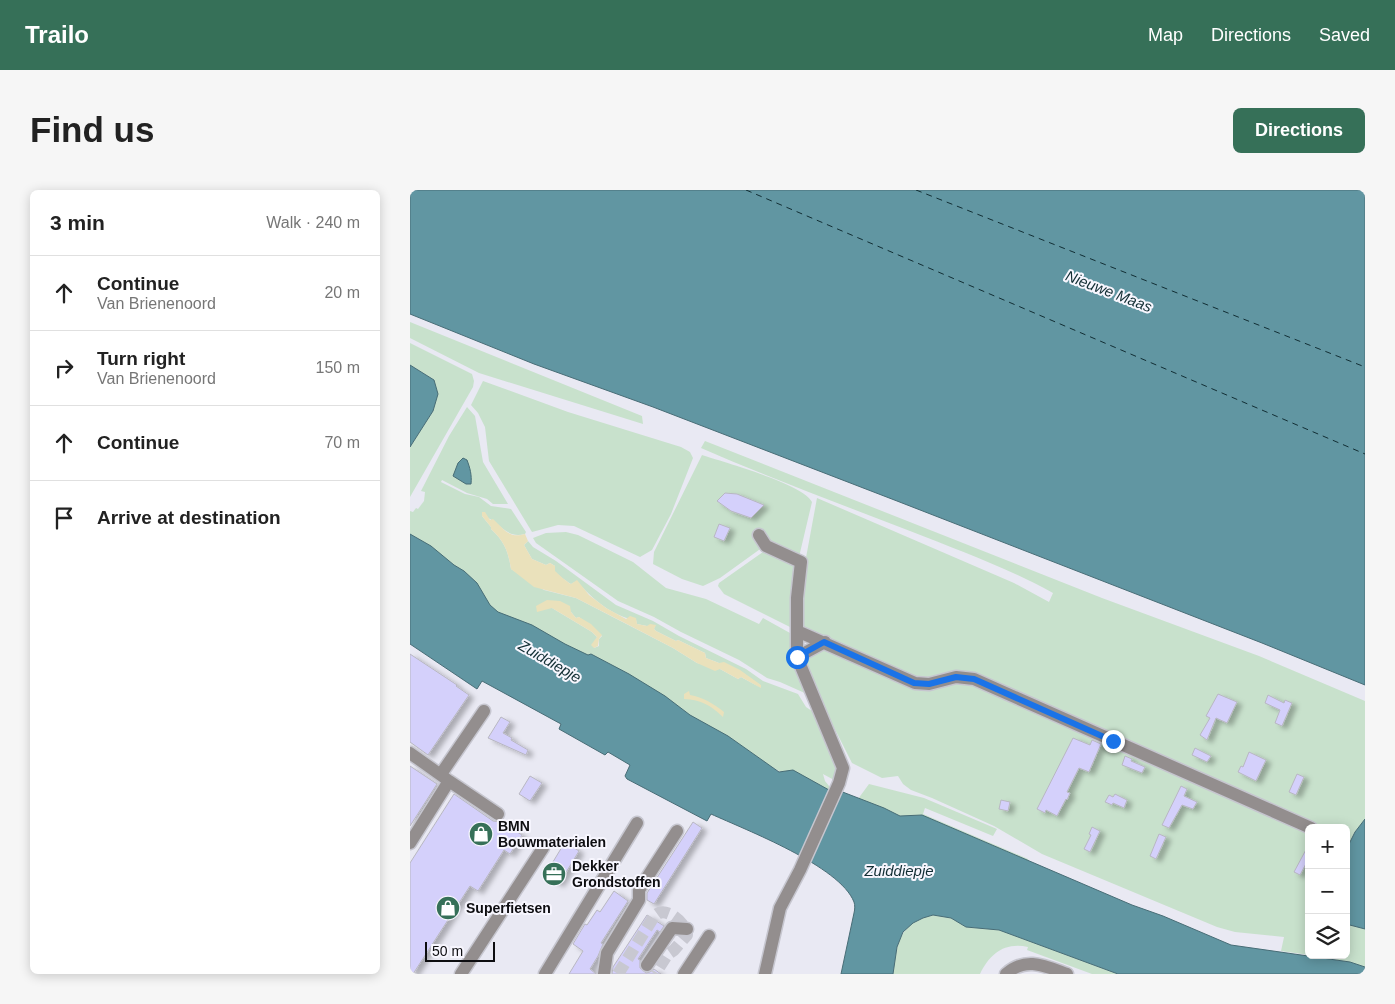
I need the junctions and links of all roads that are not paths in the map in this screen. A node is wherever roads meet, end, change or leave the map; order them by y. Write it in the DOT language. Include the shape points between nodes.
graph roads {
  1 [pos="759,535"];
  2 [pos="797,631"];
  3 [pos="824,642"];
  4 [pos="797,657"];
  5 [pos="484,711"];
  6 [pos="410,753"];
  7 [pos="445,777"];
  8 [pos="498,814"];
  9 [pos="637,823"];
  10 [pos="1305,825"];
  11 [pos="676,831"];
  12 [pos="410,843"];
  13 [pos="543,848"];
  14 [pos="687,929"];
  15 [pos="709,936"];
  16 [pos="647,965"];
  17 [pos="461,974"];
  18 [pos="545,974"];
  19 [pos="604,974"];
  20 [pos="684,974"];
  21 [pos="765,974"];
  22 [pos="1006,974"];
  23 [pos="1066,974"];
  1 -- 2 [label="street" via="766,546 801,562"];
  2 -- 3 [label="street"];
  2 -- 4 [label="street"];
  3 -- 4 [label="street"];
  3 -- 10 [label="street" via="914,683 929,684 956,677 974,679"];
  4 -- 21 [label="street" via="843,768 800,870 780,908"];
  5 -- 7 [label="street"];
  6 -- 7 [label="street"];
  7 -- 8 [label="street"];
  7 -- 12 [label="street"];
  9 -- 18 [label="street"];
  11 -- 19 [label="street" via="639,890 639,900 606,953"];
  13 -- 17 [label="street"];
  14 -- 16 [label="street" via="672,928"];
  15 -- 20 [label="street"];
  22 -- 23 [label="street" via="1013,967 1024,964 1038,964"];
}
